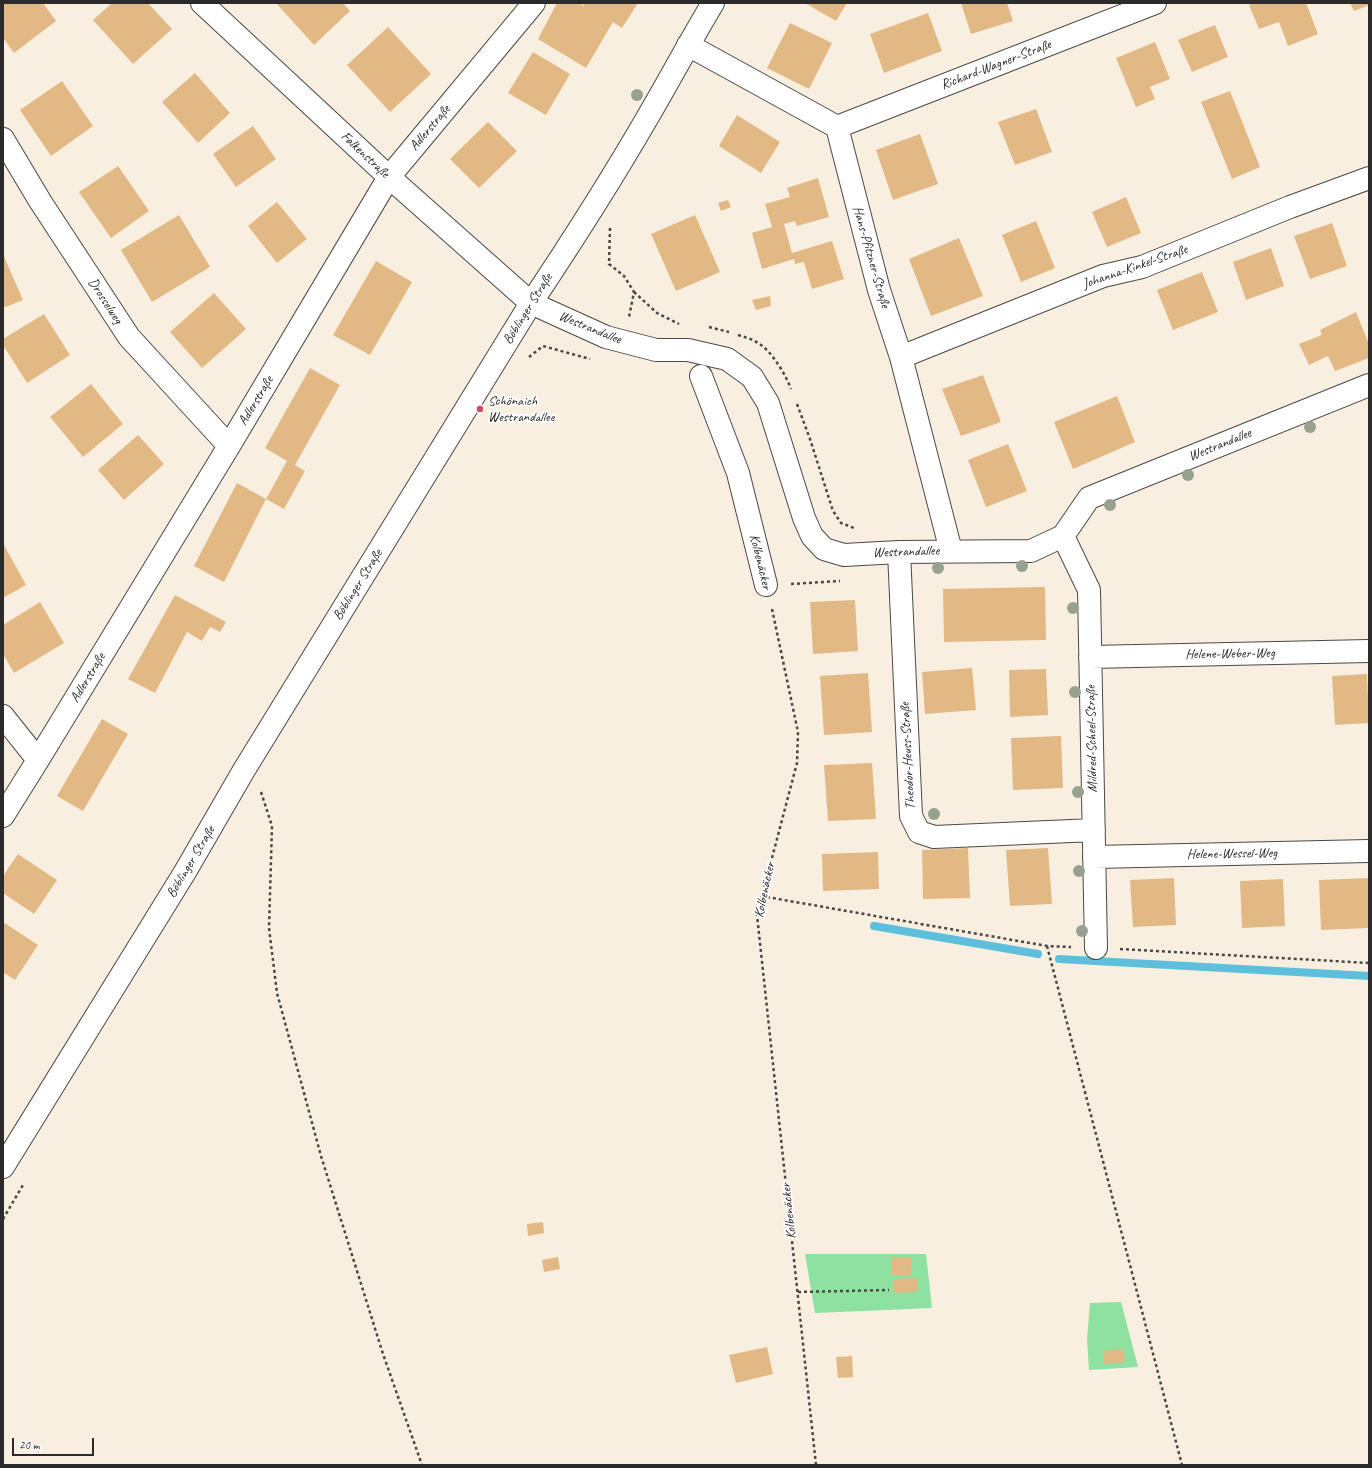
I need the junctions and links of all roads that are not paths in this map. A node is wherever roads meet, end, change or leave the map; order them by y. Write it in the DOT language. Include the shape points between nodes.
graph roads {
  1 [pos="202,3"];
  2 [pos="534,3"];
  3 [pos="713,3"];
  4 [pos="1153,3"];
  5 [pos="688,45"];
  6 [pos="837,127"];
  7 [pos="3,139"];
  8 [pos="389,177"];
  9 [pos="1369,178"];
  10 [pos="531,303"];
  11 [pos="901,357"];
  12 [pos="701,376"];
  13 [pos="1369,385"];
  14 [pos="229,446"];
  15 [pos="1063,536"];
  16 [pos="951,551"];
  17 [pos="898,552"];
  18 [pos="766,585"];
  19 [pos="1369,651"];
  20 [pos="1090,656"];
  21 [pos="3,716"];
  22 [pos="38,760"];
  23 [pos="3,816"];
  24 [pos="1094,830"];
  25 [pos="1369,851"];
  26 [pos="1094,857"];
  27 [pos="1096,948"];
  28 [pos="3,1167"];
  1 -- 8 [label="street, Falkenstraße"];
  2 -- 8 [label="street, Adlerstraße"];
  3 -- 5 [label="street, Böblinger Straße"];
  4 -- 6 [label="street, Richard-Wagner-Straße"];
  5 -- 6 [label="street"];
  5 -- 10 [label="street, Böblinger Straße" via="646,120"];
  6 -- 11 [label="street, Hans-Pfitzner-Straße" via="879,290"];
  7 -- 14 [label="street, Drosselweg" via="129,337"];
  8 -- 10 [label="street, Falkenstraße"];
  8 -- 14 [label="street, Adlerstraße"];
  9 -- 11 [label="street, Johanna-Kinkel-Straße" via="1142,267 1103,276"];
  10 -- 17 [label="street, Westrandallee" via="616,340 656,350 688,350 727,359 752,377 768,403 812,536 824,549 844,555"];
  10 -- 28 [label="street, Böblinger Straße"];
  11 -- 16 [label="street, Hans-Pfitzner-Straße"];
  12 -- 18 [label="street, Kolbenäcker" via="738,473"];
  13 -- 15 [label="street, Westrandallee" via="1089,498"];
  14 -- 22 [label="street, Adlerstraße"];
  15 -- 16 [label="street, Westrandallee" via="1030,551"];
  15 -- 20 [label="street, Mildred-Scheel-Straße" via="1088,590"];
  16 -- 17 [label="street, Westrandallee"];
  17 -- 24 [label="street, Theodor-Heuss-Straße" via="911,816 918,832 934,836"];
  19 -- 20 [label="street, Helene-Weber-Weg"];
  20 -- 24 [label="street, Mildred-Scheel-Straße"];
  21 -- 22 [label="street"];
  22 -- 23 [label="street, Adlerstraße"];
  24 -- 26 [label="street, Mildred-Scheel-Straße"];
  25 -- 26 [label="street, Helene-Wessel-Weg"];
  26 -- 27 [label="street, Mildred-Scheel-Straße"];
}
